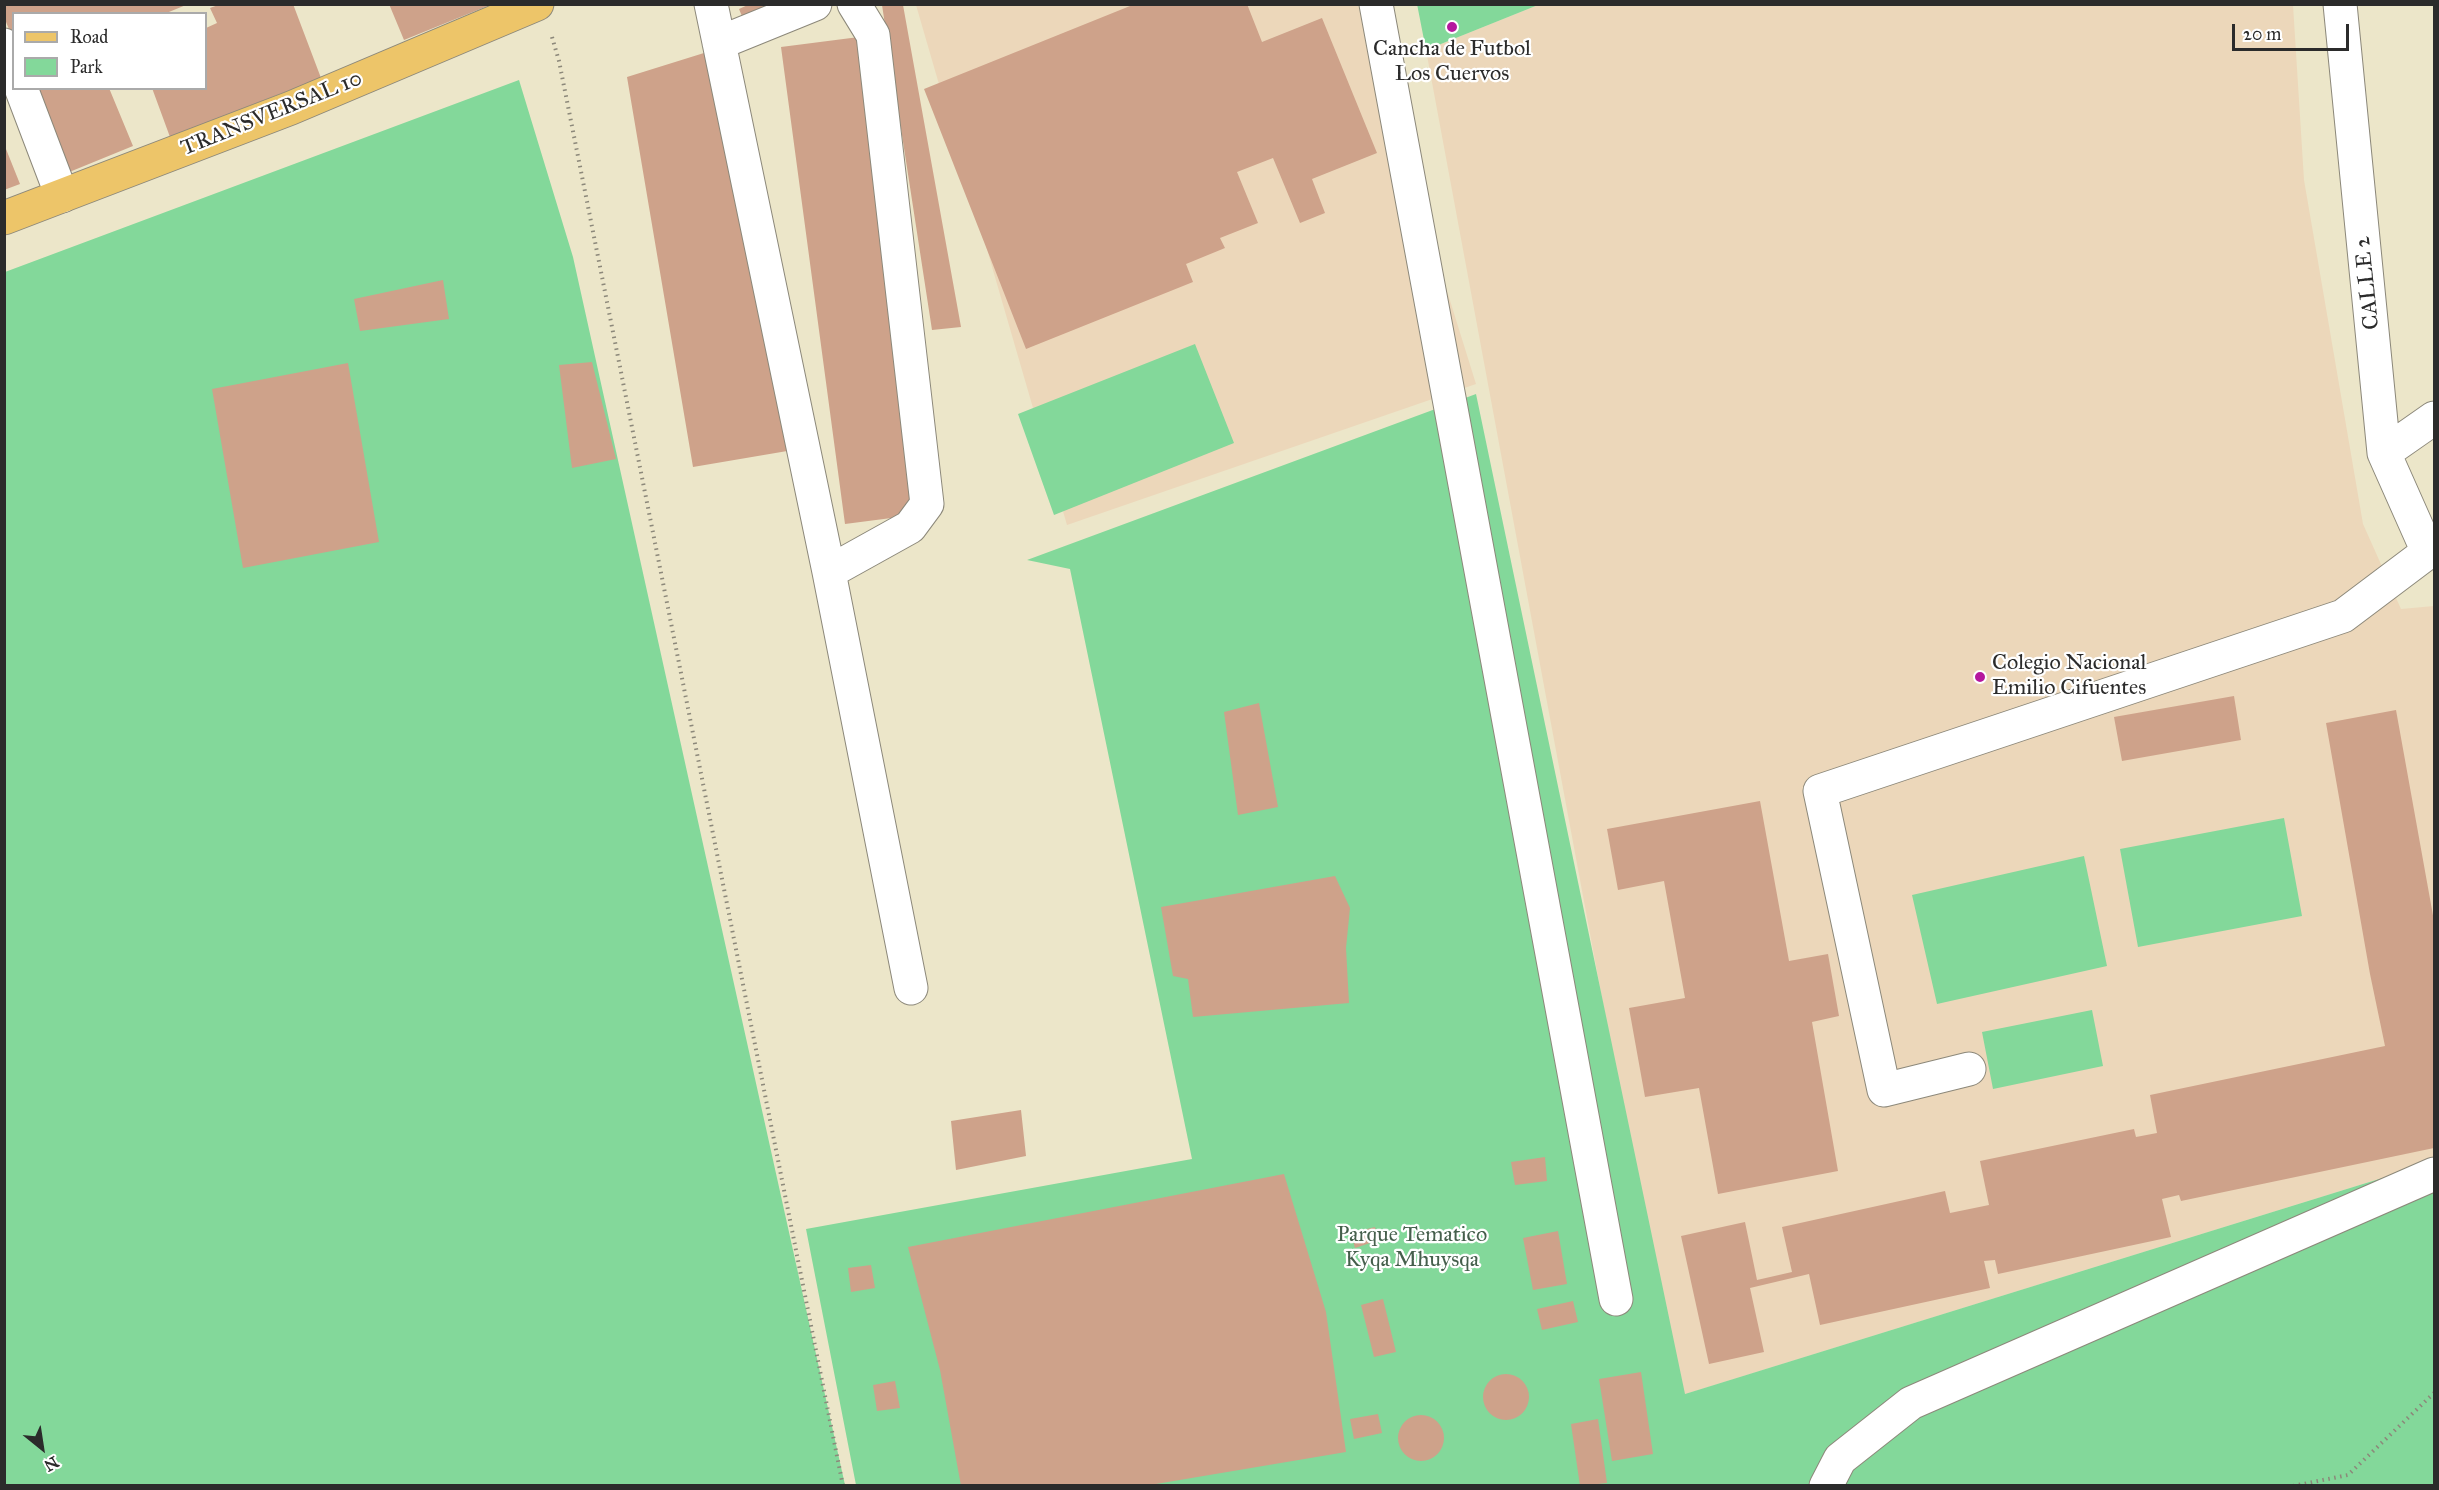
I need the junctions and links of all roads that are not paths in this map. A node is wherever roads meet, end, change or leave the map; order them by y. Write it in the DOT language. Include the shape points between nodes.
graph roads {
  1 [pos="711,4"];
  2 [pos="815,4"];
  3 [pos="854,4"];
  4 [pos="1376,4"];
  5 [pos="2340,4"];
  6 [pos="543,16"];
  7 [pos="719,43"];
  8 [pos="4,45"];
  9 [pos="12,63"];
  10 [pos="22,90"];
  11 [pos="62,196"];
  12 [pos="4,218"];
  13 [pos="2434,418"];
  14 [pos="2384,453"];
  15 [pos="2431,553"];
  16 [pos="829,572"];
  17 [pos="911,988"];
  18 [pos="1970,1069"];
  19 [pos="2434,1174"];
  20 [pos="1616,1299"];
  21 [pos="1826,1485"];
  1 -- 7 [label="street"];
  2 -- 7 [label="street"];
  3 -- 16 [label="street" via="873,35 927,504 910,527"];
  4 -- 20 [label="street"];
  5 -- 14 [label="street, CALLE 2"];
  6 -- 11 [label="main road, TRANSVERSAL 10"];
  7 -- 16 [label="street"];
  8 -- 9 [label="street"];
  10 -- 11 [label="street"];
  11 -- 12 [label="main road, TRANSVERSAL 10"];
  13 -- 14 [label="street"];
  14 -- 15 [label="street, CALLE 2"];
  15 -- 18 [label="street" via="2343,616 1821,791 1884,1090"];
  16 -- 17 [label="street"];
  19 -- 21 [label="street" via="1911,1403 1840,1459"];
}
